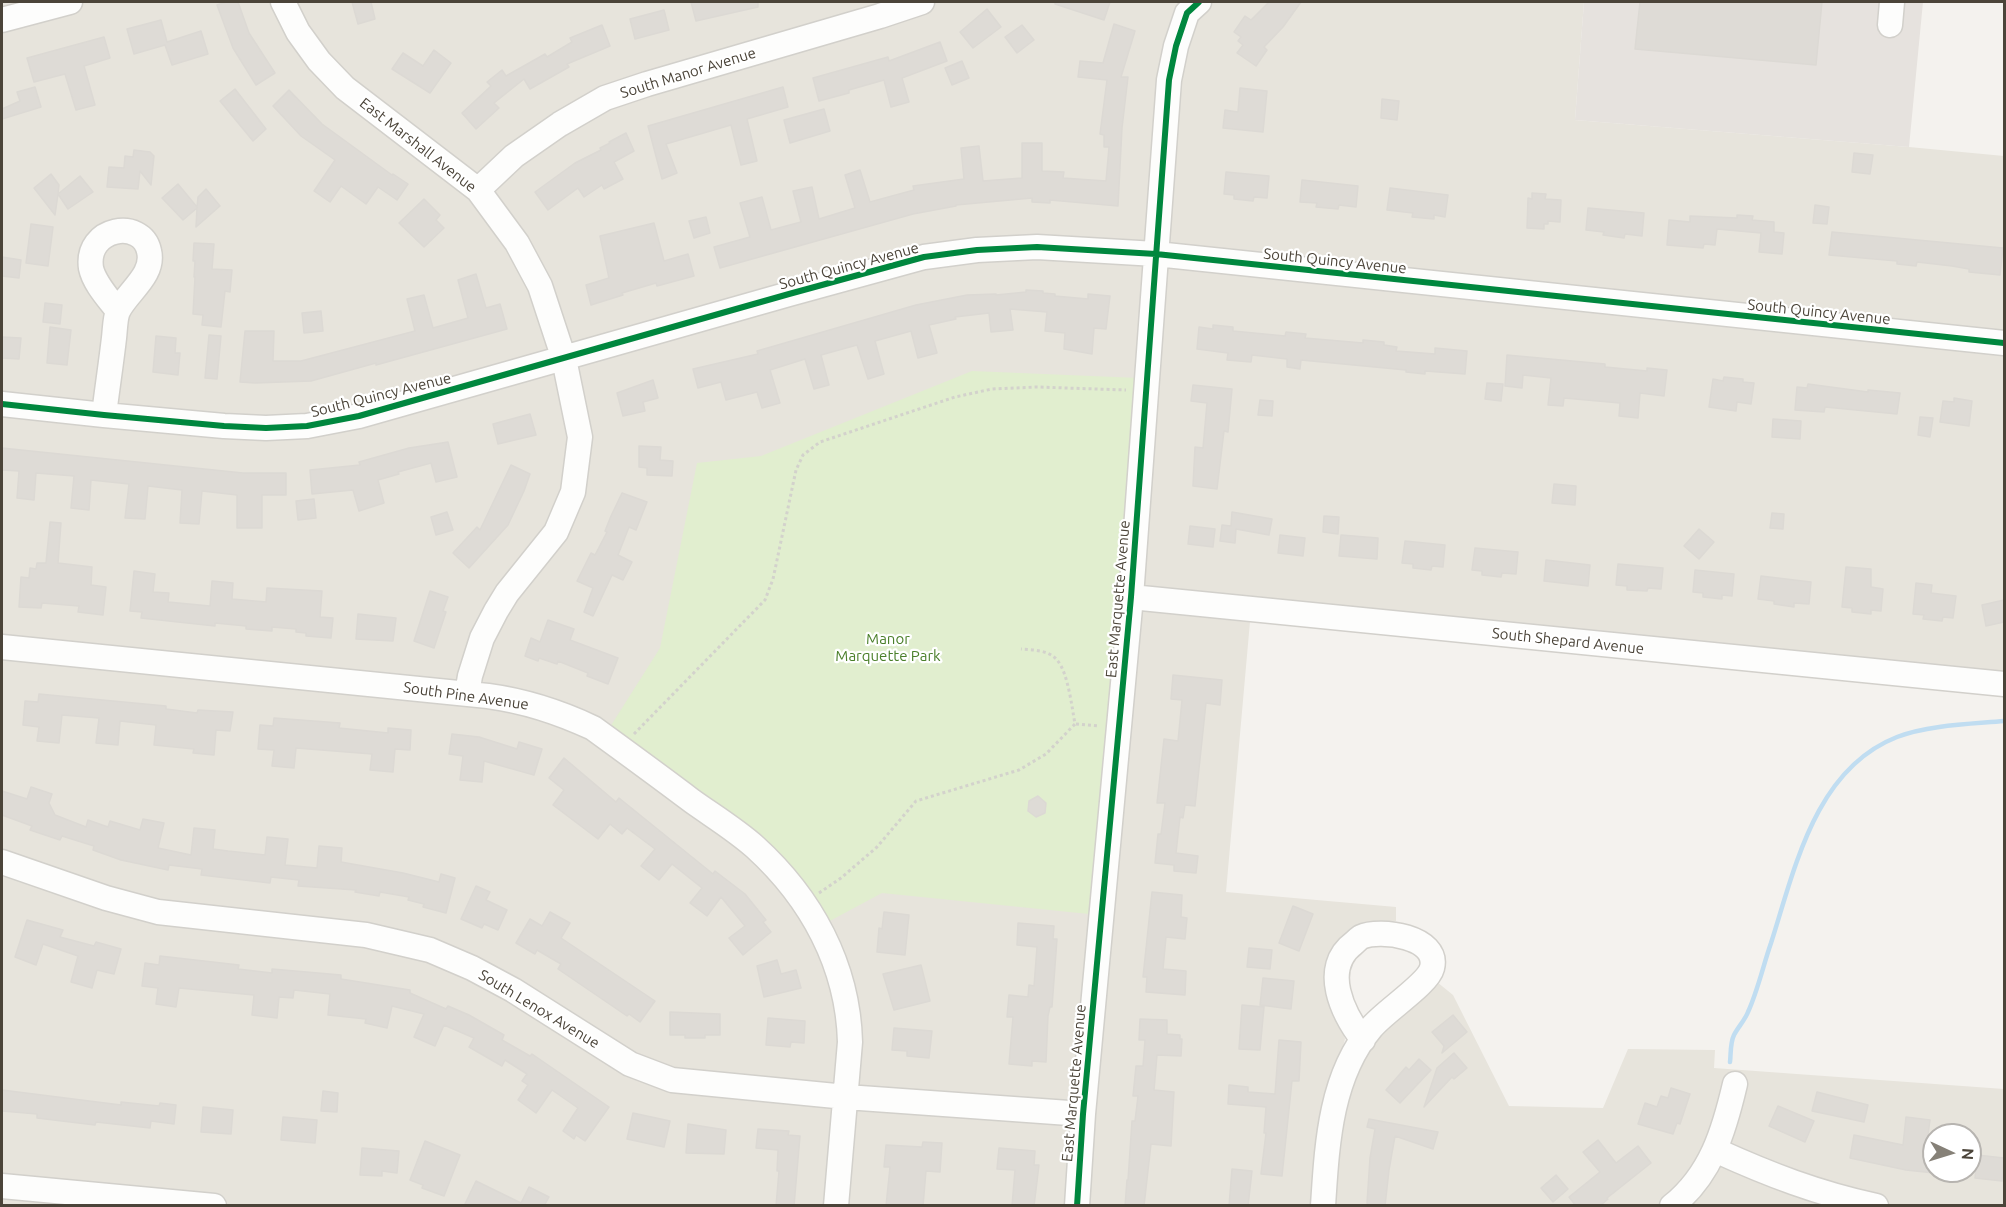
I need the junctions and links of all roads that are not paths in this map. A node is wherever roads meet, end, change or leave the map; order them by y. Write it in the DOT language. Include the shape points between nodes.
graph roads {
  1 [pos="70,2"];
  2 [pos="283,2"];
  3 [pos="922,2"];
  4 [pos="1199,2"];
  5 [pos="2,20"];
  6 [pos="478,190"];
  7 [pos="1156,254"];
  8 [pos="117,311"];
  9 [pos="2004,343"];
  10 [pos="564,359"];
  11 [pos="2,404"];
  12 [pos="104,415"];
  13 [pos="1131,597"];
  14 [pos="2,647"];
  15 [pos="2004,684"];
  16 [pos="468,694"];
  17 [pos="2,862"];
  18 [pos="1363,1040"];
  19 [pos="1735,1084"];
  20 [pos="846,1097"];
  21 [pos="1083,1114"];
  22 [pos="1715,1150"];
  23 [pos="2,1186"];
  24 [pos="214,1206"];
  25 [pos="836,1206"];
  26 [pos="1077,1206"];
  27 [pos="1323,1206"];
  28 [pos="1672,1206"];
  29 [pos="1876,1206"];
  1 -- 5 [label="street"];
  2 -- 6 [label="street, East Marshall Avenue" via="298,32 345,88"];
  3 -- 6 [label="street, South Manor Avenue" via="605,98 514,156"];
  4 -- 7 [label="street, East Marquette Avenue" via="1187,13 1168,81"];
  6 -- 10 [label="street, East Marshall Avenue" via="517,243 540,286"];
  7 -- 9 [label="street, South Quincy Avenue"];
  7 -- 10 [label="street, South Quincy Avenue" via="1037,247 924,257"];
  7 -- 13 [label="street, East Marquette Avenue"];
  8 -- 12 [label="street"];
  10 -- 12 [label="street, South Quincy Avenue" via="359,416 307,426 224,426"];
  10 -- 16 [label="street, East Marshall Avenue" via="580,437 573,492 556,532 496,610 482,638"];
  11 -- 12 [label="street, South Quincy Avenue"];
  13 -- 15 [label="street, South Shepard Avenue"];
  13 -- 21 [label="street, East Marquette Avenue"];
  14 -- 16 [label="street, South Pine Avenue"];
  16 -- 20 [label="street, South Pine Avenue" via="508,699 564,714 593,728 754,846 783,875 827,941 845,994 850,1042"];
  17 -- 20 [label="street, South Lenox Avenue" via="158,912 366,936 430,950 513,990 630,1064 672,1080"];
  18 -- 18 [label="street" via="1382,1017 1429,976 1432,954 1419,941 1372,934 1348,947 1339,961 1338,994 1350,1024"];
  18 -- 27 [label="street" via="1341,1086 1331,1121"];
  19 -- 22 [label="street"];
  20 -- 21 [label="street, South Lenox Avenue"];
  20 -- 25 [label="street, South Pine Avenue"];
  21 -- 26 [label="street, East Marquette Avenue"];
  22 -- 28 [label="street" via="1701,1177"];
  22 -- 29 [label="street" via="1767,1174"];
  23 -- 24 [label="street"];
}
